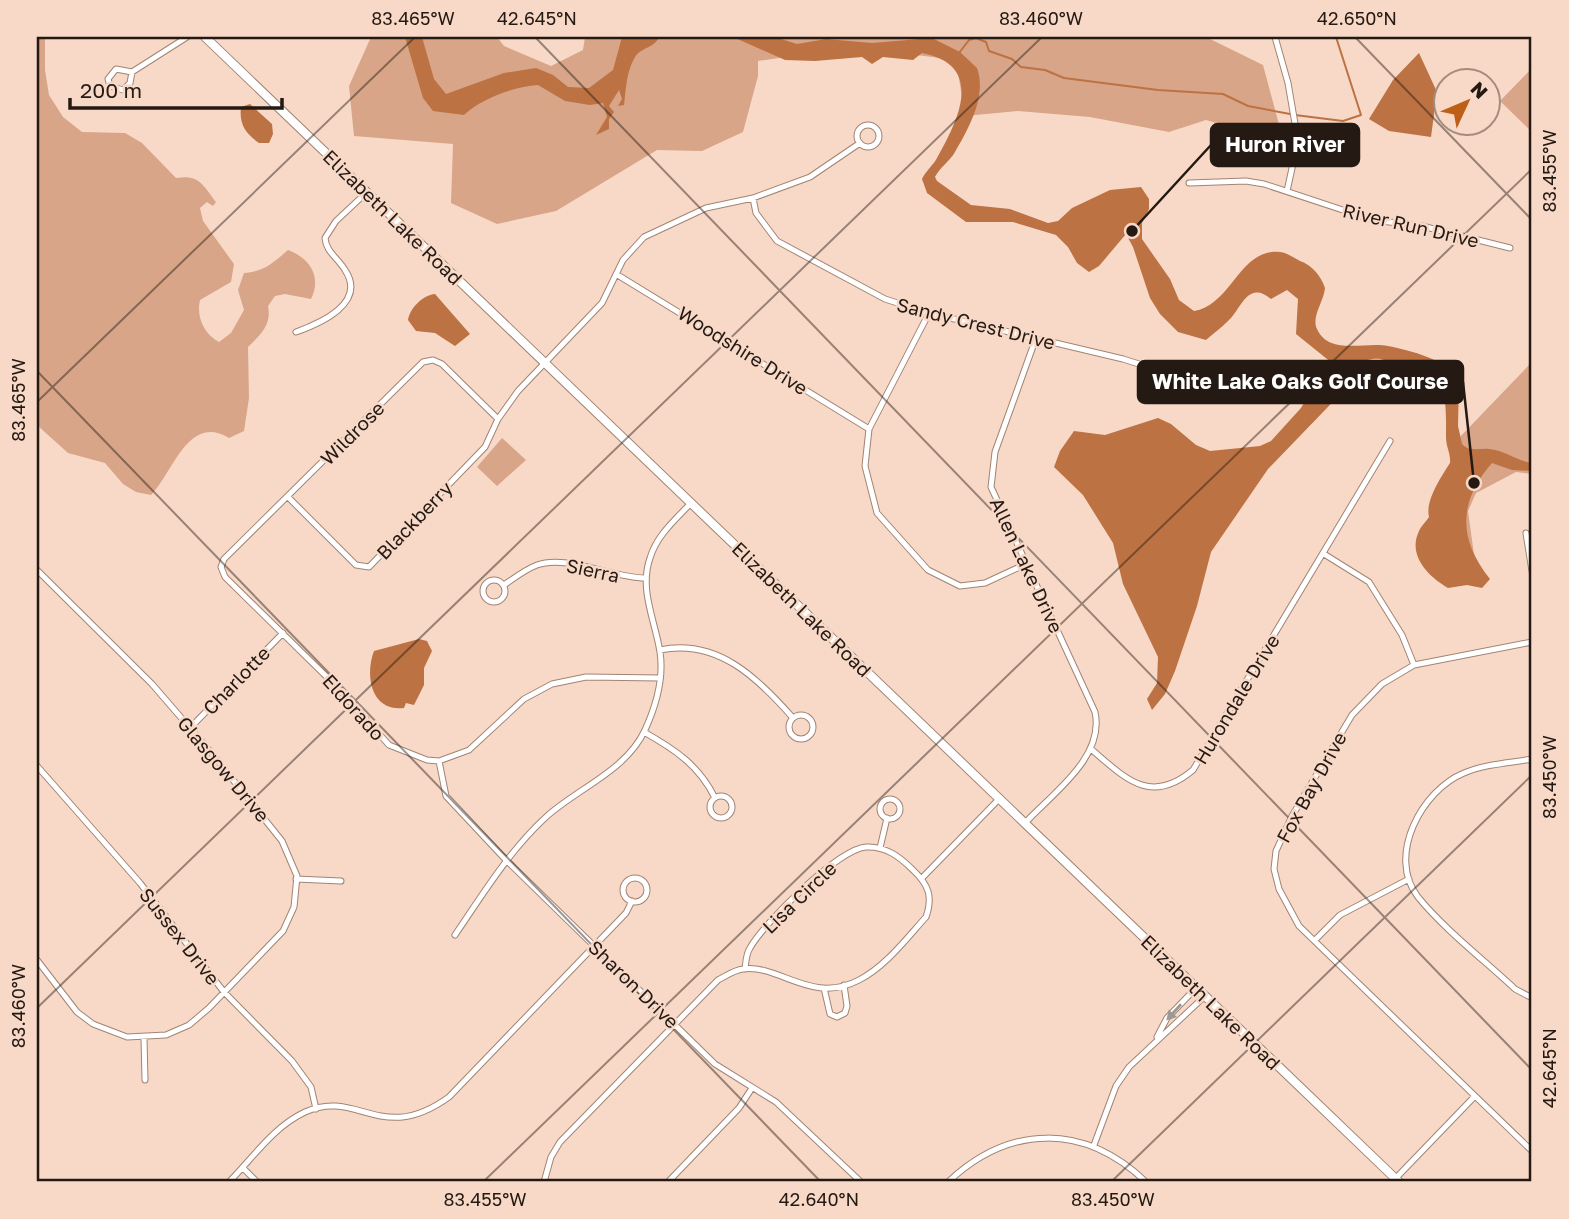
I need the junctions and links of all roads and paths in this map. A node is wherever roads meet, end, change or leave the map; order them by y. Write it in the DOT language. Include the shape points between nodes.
graph roads {
  1 [pos="187,37"];
  2 [pos="205,37"];
  3 [pos="1275,37"];
  4 [pos="132,72"];
  5 [pos="860,143"];
  6 [pos="1189,183"];
  7 [pos="1287,191"];
  8 [pos="368,192"];
  9 [pos="753,198"];
  10 [pos="1510,248"];
  11 [pos="617,274"];
  12 [pos="929,313"];
  13 [pos="296,332"];
  14 [pos="1036,338"];
  15 [pos="544,363"];
  16 [pos="1257,375"];
  17 [pos="498,419"];
  18 [pos="869,429"];
  19 [pos="1391,441"];
  20 [pos="288,497"];
  21 [pos="691,503"];
  22 [pos="1525,533"];
  23 [pos="1324,554"];
  24 [pos="1026,564"];
  25 [pos="37,570"];
  26 [pos="1532,571"];
  27 [pos="225,577"];
  28 [pos="645,578"];
  29 [pos="504,584"];
  30 [pos="283,633"];
  31 [pos="1532,642"];
  32 [pos="660,650"];
  33 [pos="1414,665"];
  34 [pos="660,678"];
  35 [pos="793,718"];
  36 [pos="190,728"];
  37 [pos="644,732"];
  38 [pos="1091,749"];
  39 [pos="1532,758"];
  40 [pos="439,761"];
  41 [pos="37,766"];
  42 [pos="715,798"];
  43 [pos="1000,798"];
  44 [pos="887,818"];
  45 [pos="1025,823"];
  46 [pos="880,848"];
  47 [pos="1265,859"];
  48 [pos="1274,859"];
  49 [pos="506,860"];
  50 [pos="922,878"];
  51 [pos="296,879"];
  52 [pos="1409,879"];
  53 [pos="341,881"];
  54 [pos="632,901"];
  55 [pos="455,935"];
  56 [pos="1315,940"];
  57 [pos="595,946"];
  58 [pos="37,960"];
  59 [pos="745,969"];
  60 [pos="844,985"];
  61 [pos="824,988"];
  62 [pos="1196,988"];
  63 [pos="224,992"];
  64 [pos="1205,996"];
  65 [pos="1532,998"];
  66 [pos="675,1024"];
  67 [pos="144,1038"];
  68 [pos="1156,1039"];
  69 [pos="145,1080"];
  70 [pos="752,1088"];
  71 [pos="1475,1096"];
  72 [pos="316,1109"];
  73 [pos="1094,1145"];
  74 [pos="1532,1151"];
  75 [pos="243,1168"];
  76 [pos="1397,1181"];
  77 [pos="229,1182"];
  78 [pos="257,1182"];
  79 [pos="544,1182"];
  80 [pos="668,1182"];
  81 [pos="861,1182"];
  82 [pos="948,1182"];
  83 [pos="1146,1182"];
  1 -- 4 [label="street"];
  2 -- 8 [label="street, Elizabeth Lake Road"];
  3 -- 7 [label="street" via="1298,141"];
  4 -- 4 [label="street" via="116,69 108,79 110,86 123,90"];
  5 -- 5 [label="street" via="870,147 877,143 876,128 867,125 860,130"];
  5 -- 9 [label="street" via="810,177"];
  6 -- 7 [label="street, River Run Drive" via="1246,181"];
  7 -- 10 [label="street, River Run Drive" via="1373,220 1422,226"];
  8 -- 13 [label="street" via="336,221 325,238 325,245 351,280 351,292 332,316"];
  8 -- 15 [label="street, Elizabeth Lake Road"];
  9 -- 11 [label="street" via="706,208 644,237"];
  9 -- 12 [label="street, Sandy Crest Drive" via="756,213 776,241 867,291"];
  11 -- 15 [label="street" via="602,303"];
  11 -- 18 [label="street, Woodshire Drive"];
  12 -- 14 [label="street, Sandy Crest Drive"];
  12 -- 18 [label="street"];
  14 -- 16 [label="street, Sandy Crest Drive" via="1225,391"];
  14 -- 24 [label="street, Allen Lake Drive" via="991,468 996,502"];
  15 -- 17 [label="street"];
  15 -- 21 [label="street, Elizabeth Lake Road"];
  17 -- 20 [label="street, Wildrose" via="433,357"];
  17 -- 20 [label="street, Blackberry" via="485,447 369,566 356,565"];
  18 -- 24 [label="street" via="865,466 877,513 928,570 944,580 972,586"];
  19 -- 23 [label="street, Hurondale Drive"];
  20 -- 27 [label="street, Wildrose" via="218,567"];
  21 -- 28 [label="street" via="659,539"];
  21 -- 43 [label="street, Elizabeth Lake Road"];
  22 -- 26 [label="street"];
  23 -- 33 [label="street" via="1369,582 1402,635"];
  23 -- 38 [label="street, Hurondale Drive" via="1193,770 1170,784 1142,787"];
  24 -- 38 [label="street, Allen Lake Drive" via="1095,712 1098,727"];
  25 -- 36 [label="street, Glasgow Drive"];
  27 -- 30 [label="street, Eldorado"];
  28 -- 29 [label="street, Sierra" via="555,563 538,564"];
  28 -- 32 [label="street"];
  29 -- 29 [label="street, Sierra" via="489,581 483,596 491,603 502,600"];
  30 -- 36 [label="street, Charlotte"];
  30 -- 40 [label="street, Eldorado" via="389,746"];
  31 -- 33 [label="street, Fox Bay Drive"];
  32 -- 34 [label="street"];
  32 -- 35 [label="street" via="686,646 722,656"];
  33 -- 48 [label="street, Fox Bay Drive" via="1382,684 1352,715 1292,816"];
  34 -- 37 [label="street"];
  34 -- 40 [label="street" via="586,677 552,684 524,699 469,750"];
  35 -- 35 [label="street" via="792,733 798,738 810,735 811,720"];
  36 -- 51 [label="street, Glasgow Drive" via="282,841 293,860"];
  37 -- 42 [label="street" via="697,769"];
  37 -- 49 [label="street" via="615,767 548,815"];
  38 -- 45 [label="street"];
  39 -- 52 [label="street" via="1470,771 1440,787 1408,840 1405,862"];
  40 -- 49 [label="street, Sharon Drive" via="446,796"];
  41 -- 63 [label="street, Sussex Drive" via="139,883"];
  42 -- 42 [label="street" via="710,805 712,813 719,818 728,816 729,800"];
  43 -- 45 [label="street, Elizabeth Lake Road"];
  43 -- 50 [label="street"];
  44 -- 46 [label="street"];
  45 -- 62 [label="street, Elizabeth Lake Road"];
  46 -- 50 [label="street"];
  46 -- 59 [label="street, Lisa Circle" via="855,849 829,865 754,942"];
  47 -- 48 [label="street"];
  48 -- 56 [label="street, Fox Bay Drive" via="1285,904"];
  49 -- 55 [label="street"];
  49 -- 57 [label="street, Sharon Drive"];
  50 -- 60 [label="street" via="930,893 926,917 875,970"];
  51 -- 53 [label="street"];
  51 -- 63 [label="street, Glasgow Drive" via="294,907 283,931"];
  52 -- 56 [label="street" via="1340,915"];
  52 -- 65 [label="street" via="1418,897 1515,989"];
  54 -- 54 [label="street" via="643,898 647,891 638,878 627,880 623,887 624,896"];
  54 -- 57 [label="street"];
  56 -- 71 [label="street, Fox Bay Drive"];
  57 -- 66 [label="street, Sharon Drive"];
  57 -- 72 [label="street" via="449,1097 433,1108 403,1119 333,1106"];
  58 -- 67 [label="street" via="76,1012 108,1032"];
  59 -- 61 [label="street"];
  59 -- 66 [label="street" via="718,980"];
  60 -- 61 [label="street"];
  60 -- 61 [label="street" via="847,1006 837,1017 830,1014"];
  62 -- 64 [label="street, Elizabeth Lake Road"];
  62 -- 68 [label="street, one-way" via="1167,1018"];
  63 -- 67 [label="street, Glasgow Drive" via="189,1025"];
  63 -- 72 [label="street, Sussex Drive" via="292,1060 311,1087"];
  64 -- 68 [label="street"];
  64 -- 76 [label="street, Elizabeth Lake Road"];
  66 -- 70 [label="street, Sharon Drive" via="723,1071"];
  66 -- 79 [label="street" via="560,1142"];
  67 -- 69 [label="street"];
  68 -- 73 [label="street" via="1122,1076"];
  70 -- 80 [label="street" via="739,1108"];
  70 -- 81 [label="street, Sharon Drive" via="776,1102"];
  71 -- 74 [label="street, Fox Bay Drive"];
  71 -- 76 [label="street"];
  72 -- 75 [label="street" via="282,1126"];
  73 -- 82 [label="street" via="1027,1139 982,1155"];
  73 -- 83 [label="street"];
  75 -- 77 [label="street"];
  75 -- 78 [label="street"];
}
